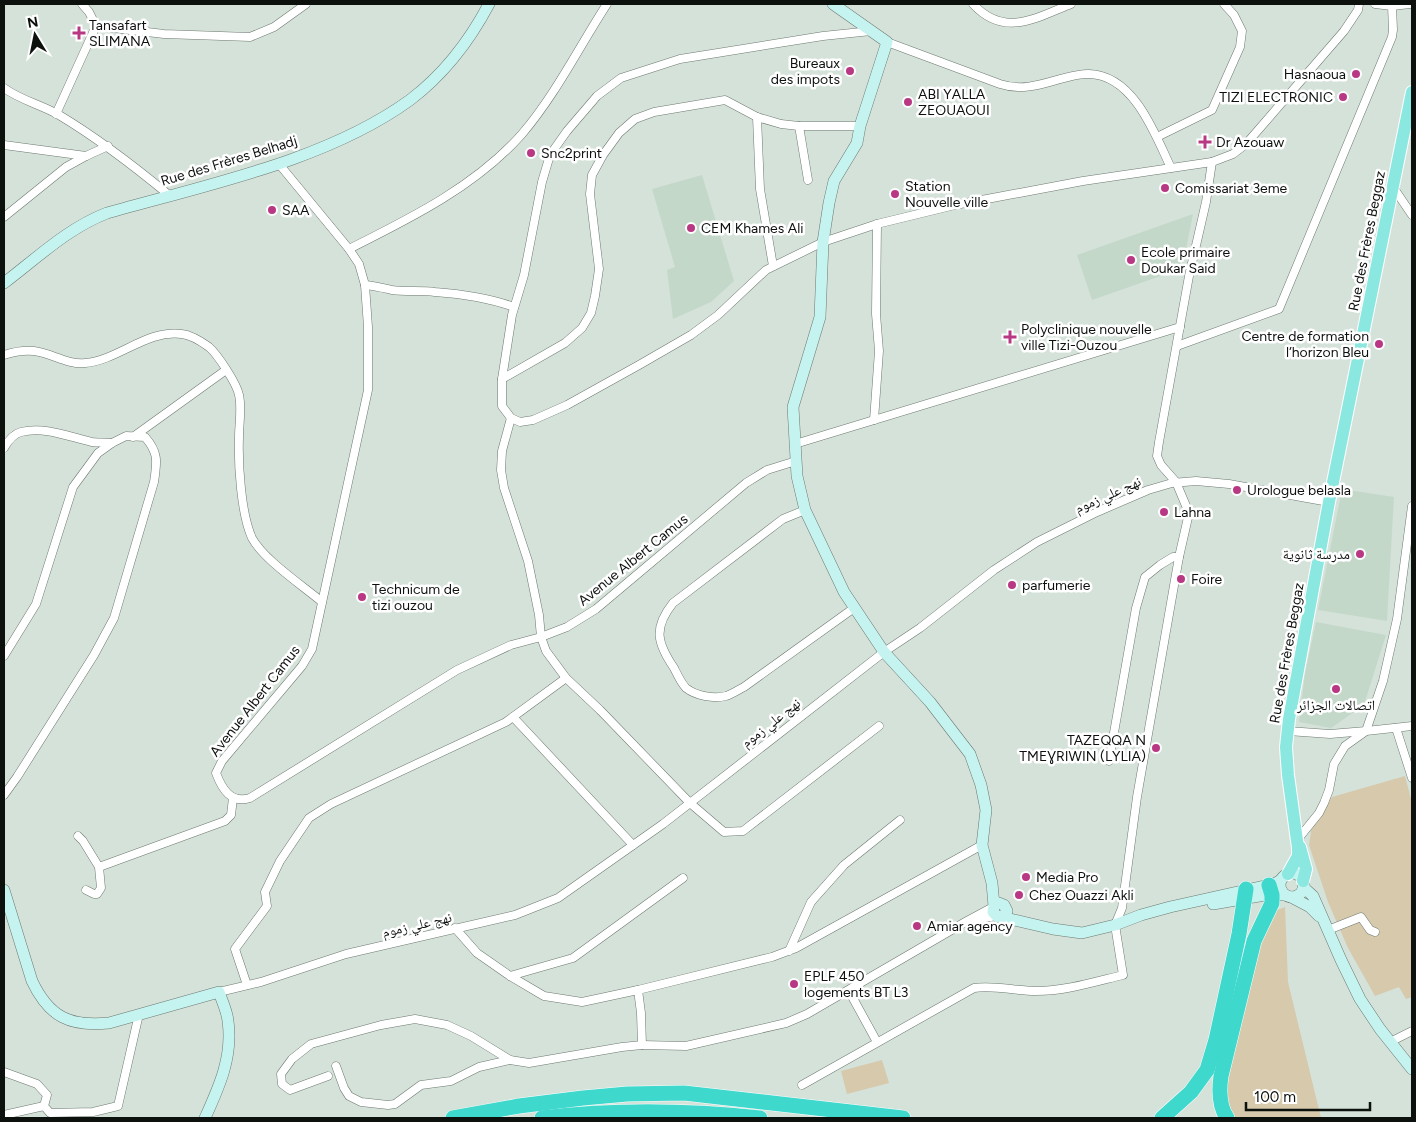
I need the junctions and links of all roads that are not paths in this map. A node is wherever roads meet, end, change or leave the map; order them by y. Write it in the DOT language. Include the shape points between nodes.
graph roads {
  1 [pos="82,4"];
  2 [pos="306,4"];
  3 [pos="488,4"];
  4 [pos="607,4"];
  5 [pos="832,4"];
  6 [pos="973,4"];
  7 [pos="1071,4"];
  8 [pos="1224,4"];
  9 [pos="1359,4"];
  10 [pos="1375,4"];
  11 [pos="1410,4"];
  12 [pos="1392,6"];
  13 [pos="96,26"];
  14 [pos="872,31"];
  15 [pos="886,42"];
  16 [pos="4,88"];
  17 [pos="1412,92"];
  18 [pos="56,114"];
  19 [pos="757,117"];
  20 [pos="799,126"];
  21 [pos="860,126"];
  22 [pos="1157,137"];
  23 [pos="4,145"];
  24 [pos="108,146"];
  25 [pos="86,156"];
  26 [pos="1212,162"];
  27 [pos="279,164"];
  28 [pos="1171,168"];
  29 [pos="808,180"];
  30 [pos="1393,187"];
  31 [pos="169,195"];
  32 [pos="1412,215"];
  33 [pos="4,217"];
  34 [pos="877,224"];
  35 [pos="823,242"];
  36 [pos="349,248"];
  37 [pos="773,266"];
  38 [pos="4,283"];
  39 [pos="365,285"];
  40 [pos="514,307"];
  41 [pos="1180,327"];
  42 [pos="1176,346"];
  43 [pos="4,354"];
  44 [pos="226,370"];
  45 [pos="502,379"];
  46 [pos="511,418"];
  47 [pos="874,420"];
  48 [pos="133,437"];
  49 [pos="112,443"];
  50 [pos="795,444"];
  51 [pos="4,448"];
  52 [pos="796,461"];
  53 [pos="1176,482"];
  54 [pos="1329,502"];
  55 [pos="1412,506"];
  56 [pos="805,510"];
  57 [pos="1178,557"];
  58 [pos="322,602"];
  59 [pos="854,608"];
  60 [pos="541,637"];
  61 [pos="884,652"];
  62 [pos="4,656"];
  63 [pos="566,678"];
  64 [pos="513,717"];
  65 [pos="879,726"];
  66 [pos="1412,726"];
  67 [pos="1396,728"];
  68 [pos="1288,731"];
  69 [pos="1366,731"];
  70 [pos="1108,761"];
  71 [pos="1412,778"];
  72 [pos="4,796"];
  73 [pos="233,798"];
  74 [pos="690,803"];
  75 [pos="900,820"];
  76 [pos="78,836"];
  77 [pos="1298,839"];
  78 [pos="633,846"];
  79 [pos="982,846"];
  80 [pos="99,867"];
  81 [pos="683,878"];
  82 [pos="1303,884"];
  83 [pos="1281,888"];
  84 [pos="4,890"];
  85 [pos="86,890"];
  86 [pos="1246,894"];
  87 [pos="999,909"];
  88 [pos="1326,925"];
  89 [pos="1114,926"];
  90 [pos="455,928"];
  91 [pos="1375,932"];
  92 [pos="789,951"];
  93 [pos="510,976"];
  94 [pos="247,985"];
  95 [pos="638,990"];
  96 [pos="849,990"];
  97 [pos="219,992"];
  98 [pos="139,1014"];
  99 [pos="1412,1032"];
  100 [pos="878,1042"];
  101 [pos="1390,1042"];
  102 [pos="642,1045"];
  103 [pos="510,1060"];
  104 [pos="336,1066"];
  105 [pos="1412,1069"];
  106 [pos="4,1072"];
  107 [pos="328,1076"];
  108 [pos="802,1085"];
  109 [pos="44,1106"];
  110 [pos="4,1115"];
  111 [pos="205,1118"];
  112 [pos="454,1118"];
  113 [pos="542,1118"];
  114 [pos="760,1118"];
  115 [pos="903,1118"];
  116 [pos="1162,1118"];
  117 [pos="1227,1118"];
  1 -- 13 [label="street"];
  2 -- 13 [label="street" via="274,27 250,37 164,34"];
  3 -- 27 [label="street, Rue des Frères Belhadj" via="450,62 411,98 359,130"];
  4 -- 36 [label="street" via="553,94 521,135 486,168 435,204"];
  5 -- 14 [label="street"];
  6 -- 7 [label="street" via="987,17 1019,23"];
  8 -- 22 [label="street" via="1242,31 1240,47 1212,110"];
  9 -- 26 [label="street" via="1344,31 1246,144 1234,154"];
  10 -- 12 [label="street"];
  11 -- 12 [label="street"];
  12 -- 42 [label="street" via="1392,37 1279,309"];
  13 -- 18 [label="street"];
  14 -- 15 [label="street"];
  14 -- 40 [label="street" via="680,59 621,78 597,96 550,155"];
  15 -- 21 [label="street"];
  15 -- 22 [label="street" via="1014,88 1089,73 1104,76 1132,96"];
  16 -- 18 [label="street"];
  17 -- 30 [label="main road, Rue des Frères Beggaz"];
  18 -- 24 [label="street"];
  19 -- 20 [label="street"];
  19 -- 37 [label="street" via="760,189"];
  19 -- 45 [label="street" via="725,100 712,101 654,112 634,119 619,133 592,175 590,194 599,269 591,312 582,328 565,343"];
  20 -- 21 [label="street"];
  20 -- 29 [label="street"];
  21 -- 35 [label="street" via="857,143 834,181"];
  22 -- 28 [label="street"];
  23 -- 25 [label="street"];
  24 -- 25 [label="street"];
  24 -- 31 [label="street"];
  25 -- 33 [label="street" via="66,167"];
  26 -- 28 [label="street"];
  26 -- 41 [label="street"];
  27 -- 31 [label="street, Rue des Frères Belhadj"];
  27 -- 36 [label="street, Avenue Albert Camus"];
  28 -- 34 [label="street" via="955,205"];
  30 -- 32 [label="street"];
  30 -- 54 [label="main road, Rue des Frères Beggaz"];
  31 -- 38 [label="street, Rue des Frères Belhadj" via="87,221"];
  34 -- 35 [label="street"];
  34 -- 47 [label="street" via="879,351"];
  35 -- 37 [label="street"];
  35 -- 50 [label="street" via="820,317 794,407"];
  36 -- 39 [label="street, Avenue Albert Camus" via="359,264"];
  37 -- 46 [label="street" via="718,315 639,365 533,420 520,422"];
  39 -- 40 [label="street" via="467,295"];
  39 -- 58 [label="street, Avenue Albert Camus" via="368,390"];
  40 -- 45 [label="street"];
  41 -- 42 [label="street"];
  41 -- 47 [label="street"];
  42 -- 53 [label="street" via="1158,456 1161,465"];
  43 -- 44 [label="street" via="34,351 83,364 168,334 184,334 210,348"];
  44 -- 48 [label="street"];
  44 -- 58 [label="street" via="240,396 238,451 248,528 266,556"];
  45 -- 46 [label="street" via="502,406"];
  46 -- 60 [label="street" via="502,451 501,470 528,561"];
  47 -- 50 [label="street"];
  48 -- 49 [label="street" via="126,436"];
  48 -- 72 [label="street" via="145,437 153,446 158,461 114,618"];
  49 -- 51 [label="street" via="35,431 20,432"];
  49 -- 62 [label="street" via="93,460 73,487 36,604"];
  50 -- 52 [label="street"];
  52 -- 56 [label="street"];
  52 -- 60 [label="street, Avenue Albert Camus" via="767,470 746,483 596,609 567,627"];
  53 -- 54 [label="street, نهج علي زموم" via="1230,484"];
  53 -- 57 [label="street" via="1189,513"];
  53 -- 61 [label="street, نهج علي زموم" via="1097,512 1037,542"];
  54 -- 68 [label="main road, Rue des Frères Beggaz"];
  55 -- 69 [label="street" via="1397,619 1383,681"];
  56 -- 59 [label="street"];
  56 -- 59 [label="street" via="783,519 673,603 660,625 659,641 664,654 686,687 705,696 727,696"];
  57 -- 70 [label="street" via="1173,557 1145,577 1136,608"];
  57 -- 89 [label="street" via="1137,797 1122,908"];
  58 -- 73 [label="street, Avenue Albert Camus" via="312,649 302,666 222,761 216,773"];
  59 -- 61 [label="street"];
  60 -- 63 [label="street" via="546,651"];
  60 -- 73 [label="street, Avenue Albert Camus" via="511,644 457,670 250,798"];
  61 -- 74 [label="street, نهج علي زموم"];
  61 -- 79 [label="street" via="930,702 970,754 986,810"];
  63 -- 64 [label="street"];
  63 -- 74 [label="street"];
  64 -- 78 [label="street"];
  64 -- 94 [label="street" via="331,804 309,818 280,861 265,892 267,906 236,949"];
  65 -- 74 [label="street" via="743,831 724,832"];
  66 -- 67 [label="street"];
  67 -- 69 [label="street"];
  67 -- 71 [label="street"];
  68 -- 69 [label="street" via="1330,734"];
  68 -- 77 [label="main road, Rue des Frères Beggaz" via="1288,775"];
  69 -- 77 [label="street" via="1344,746 1334,764 1324,803"];
  73 -- 80 [label="street" via="231,815 225,820"];
  74 -- 78 [label="street, نهج علي زموم"];
  75 -- 92 [label="street" via="844,865 811,902"];
  76 -- 80 [label="street"];
  77 -- 82 [label="main road" via="1306,869"];
  77 -- 83 [label="main road" via="1298,856"];
  78 -- 90 [label="street, نهج علي زموم" via="558,898 515,915"];
  79 -- 87 [label="street"];
  79 -- 92 [label="street"];
  80 -- 85 [label="street" via="99,892 94,894"];
  81 -- 93 [label="street" via="573,958"];
  82 -- 83 [label="street" via="1300,894"];
  82 -- 83 [label="street" via="1295,874"];
  82 -- 88 [label="street" via="1313,896"];
  83 -- 86 [label="street"];
  83 -- 88 [label="street" via="1310,908"];
  83 -- 117 [label="highway" via="1254,941 1221,1076 1220,1100"];
  84 -- 98 [label="street" via="32,981 49,1008 62,1018 91,1025"];
  86 -- 89 [label="street" via="1170,907"];
  86 -- 116 [label="highway" via="1207,1070 1190,1092"];
  87 -- 89 [label="street" via="1024,922 1052,929 1082,933"];
  87 -- 96 [label="street" via="967,921"];
  88 -- 91 [label="street" via="1361,917"];
  88 -- 101 [label="street" via="1360,999"];
  89 -- 100 [label="street" via="1123,974 1051,990 974,988"];
  90 -- 93 [label="street" via="477,954"];
  90 -- 94 [label="street, نهج علي زموم" via="346,954"];
  92 -- 95 [label="street"];
  93 -- 95 [label="street" via="544,996 582,1002"];
  94 -- 97 [label="street, نهج علي زموم"];
  95 -- 102 [label="street"];
  96 -- 100 [label="street"];
  96 -- 102 [label="street" via="786,1023 686,1046"];
  97 -- 98 [label="street"];
  97 -- 111 [label="street" via="228,1020 230,1051"];
  98 -- 109 [label="street" via="118,1106 93,1112 50,1113"];
  99 -- 101 [label="street"];
  100 -- 108 [label="street"];
  101 -- 105 [label="street"];
  102 -- 103 [label="street" via="529,1063"];
  103 -- 104 [label="street" via="479,1067 451,1081 421,1085 395,1104 388,1105 361,1102 349,1096"];
  103 -- 107 [label="street" via="447,1024 415,1019 311,1044 292,1059 281,1074 282,1084 290,1090"];
  106 -- 109 [label="street" via="37,1084 48,1095"];
  109 -- 110 [label="street"];
  112 -- 115 [label="highway" via="583,1098 684,1093"];
  113 -- 114 [label="highway" via="629,1111 717,1113"];
}
